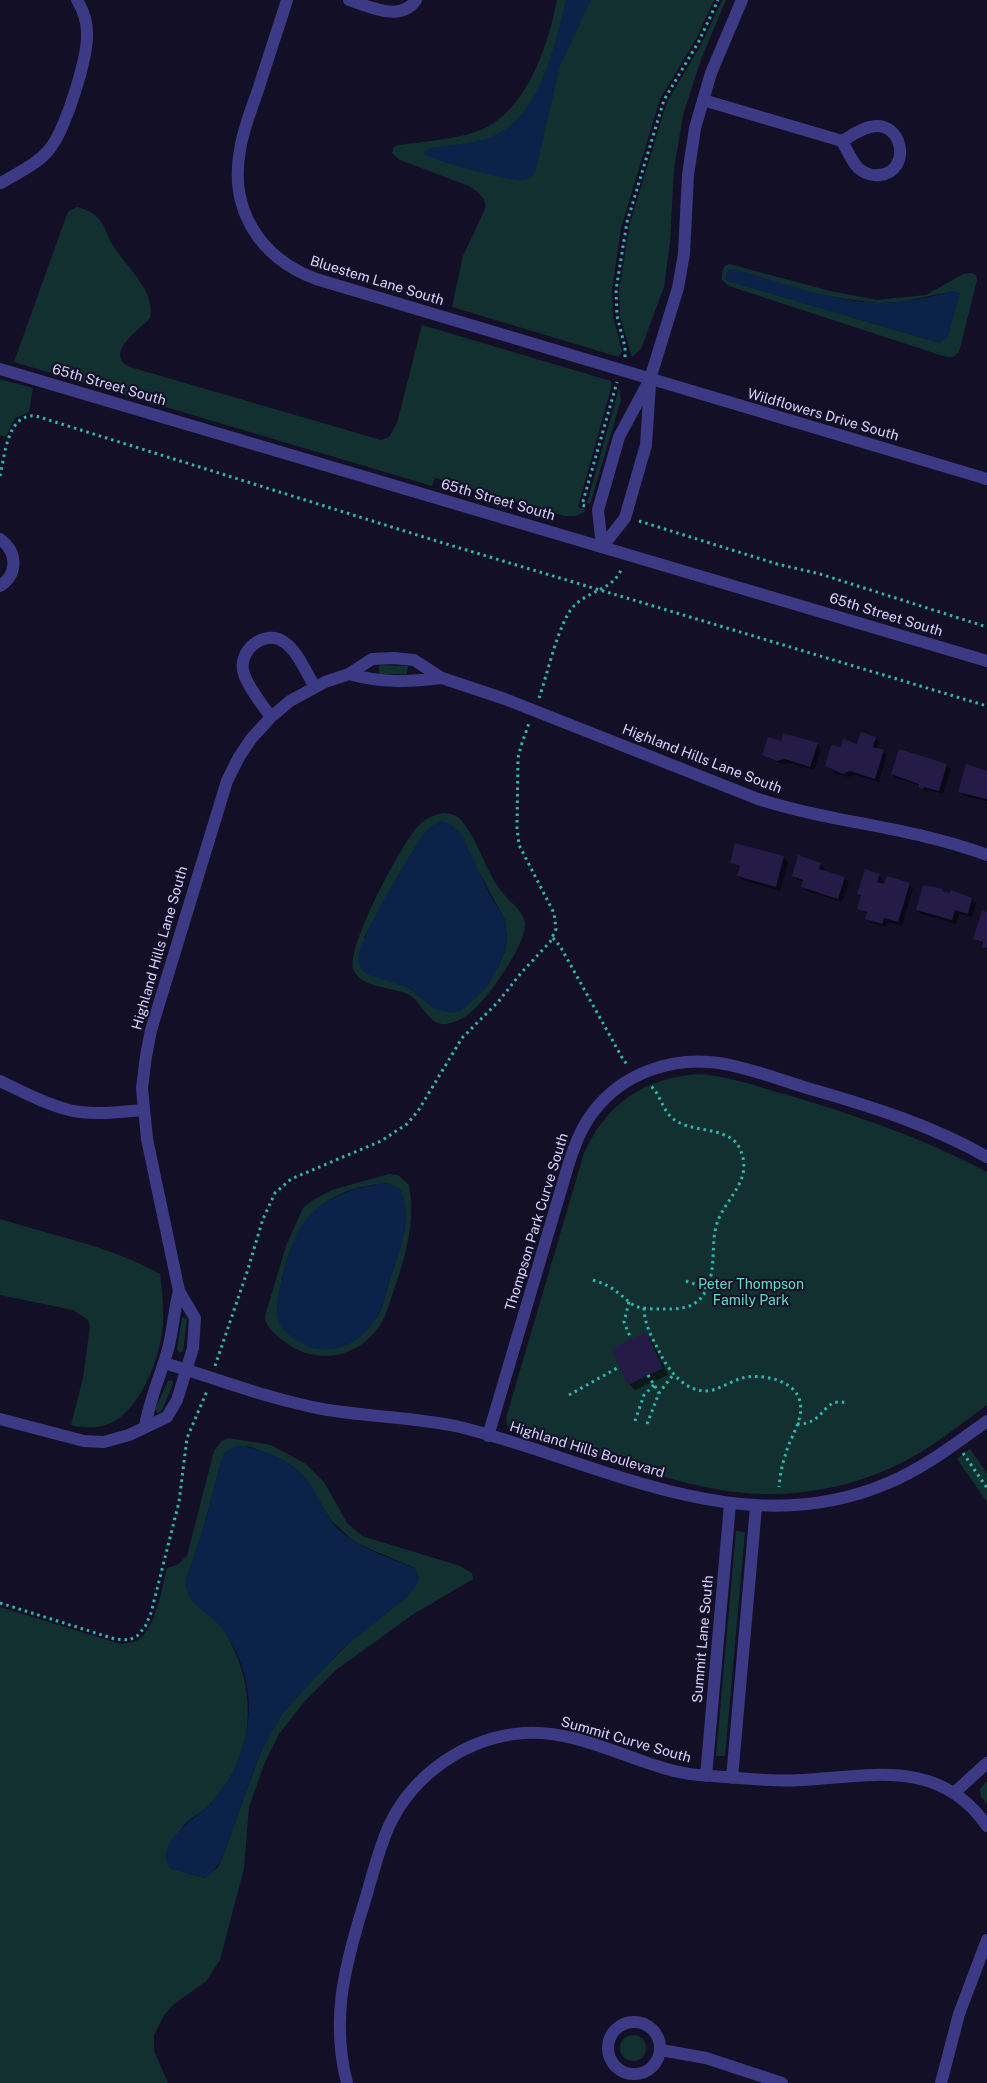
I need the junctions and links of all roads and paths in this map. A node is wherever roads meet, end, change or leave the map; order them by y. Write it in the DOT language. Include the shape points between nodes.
graph roads {
  1 [pos="77,0"];
  2 [pos="287,0"];
  3 [pos="349,0"];
  4 [pos="416,0"];
  5 [pos="718,0"];
  6 [pos="742,0"];
  7 [pos="703,100"];
  8 [pos="842,141"];
  9 [pos="1,183"];
  10 [pos="625,355"];
  11 [pos="0,369"];
  12 [pos="650,380"];
  13 [pos="614,389"];
  14 [pos="0,476"];
  15 [pos="987,479"];
  16 [pos="582,505"];
  17 [pos="637,521"];
  18 [pos="0,539"];
  19 [pos="602,547"];
  20 [pos="620,573"];
  21 [pos="0,586"];
  22 [pos="599,590"];
  23 [pos="0,593"];
  24 [pos="987,626"];
  25 [pos="987,661"];
  26 [pos="348,674"];
  27 [pos="442,678"];
  28 [pos="315,687"];
  29 [pos="540,695"];
  30 [pos="987,706"];
  31 [pos="271,717"];
  32 [pos="527,728"];
  33 [pos="987,854"];
  34 [pos="553,938"];
  35 [pos="624,1061"];
  36 [pos="0,1081"];
  37 [pos="655,1090"];
  38 [pos="143,1110"];
  39 [pos="987,1157"];
  40 [pos="593,1280"];
  41 [pos="686,1281"];
  42 [pos="706,1288"];
  43 [pos="179,1291"];
  44 [pos="629,1302"];
  45 [pos="644,1308"];
  46 [pos="631,1339"];
  47 [pos="218,1358"];
  48 [pos="164,1363"];
  49 [pos="619,1367"];
  50 [pos="188,1370"];
  51 [pos="648,1375"];
  52 [pos="673,1375"];
  53 [pos="654,1385"];
  54 [pos="659,1393"];
  55 [pos="206,1394"];
  56 [pos="569,1395"];
  57 [pos="846,1403"];
  58 [pos="0,1419"];
  59 [pos="635,1421"];
  60 [pos="987,1421"];
  61 [pos="646,1424"];
  62 [pos="797,1424"];
  63 [pos="145,1427"];
  64 [pos="488,1436"];
  65 [pos="956,1444"];
  66 [pos="779,1487"];
  67 [pos="987,1488"];
  68 [pos="730,1504"];
  69 [pos="756,1507"];
  70 [pos="0,1603"];
  71 [pos="987,1763"];
  72 [pos="706,1776"];
  73 [pos="732,1778"];
  74 [pos="954,1792"];
  75 [pos="987,1826"];
  76 [pos="987,1940"];
  77 [pos="661,2050"];
  78 [pos="346,2083"];
  79 [pos="782,2083"];
  80 [pos="941,2083"];
  1 -- 9 [label="street" via="85,21 86,50 62,129 41,158"];
  2 -- 12 [label="street, Bluestem Lane South" via="242,141 238,166 244,210 252,228 270,252 292,269 316,279"];
  3 -- 4 [label="street" via="393,12 409,8"];
  5 -- 10 [label="path" via="699,41 664,100 626,222 616,290 617,316"];
  6 -- 7 [label="street"];
  7 -- 8 [label="street"];
  7 -- 12 [label="street" via="690,154 682,271"];
  8 -- 8 [label="street" via="853,162 870,175 890,172 899,161 899,141 883,126 868,127"];
  11 -- 19 [label="street, 65th Street South"];
  12 -- 15 [label="street, Wildflowers Drive South"];
  12 -- 19 [label="street" via="619,437 598,510"];
  12 -- 19 [label="street" via="646,445 625,518"];
  13 -- 16 [label="path"];
  14 -- 22 [label="path" via="15,423 26,416 36,416"];
  17 -- 24 [label="path"];
  18 -- 21 [label="street" via="11,550 14,566 12,574"];
  19 -- 25 [label="street, 65th Street South"];
  20 -- 22 [label="path" via="616,580"];
  21 -- 23 [label="street"];
  22 -- 29 [label="path" via="583,598 569,612"];
  22 -- 30 [label="path"];
  26 -- 27 [label="street, Highland Hills Lane South" via="372,680 411,682"];
  26 -- 27 [label="street, Highland Hills Lane South" via="372,659 394,658 414,660"];
  26 -- 28 [label="street, Highland Hills Lane South"];
  27 -- 33 [label="street, Highland Hills Lane South" via="505,699 772,804 924,835"];
  28 -- 31 [label="street, Highland Hills Lane South" via="290,701"];
  28 -- 31 [label="street" via="285,642 271,638 256,642 245,656 243,670"];
  31 -- 38 [label="street, Highland Hills Lane South" via="243,751 224,792 151,1030 143,1075"];
  32 -- 34 [label="path" via="518,758 518,837 522,854 554,914"];
  34 -- 35 [label="path"];
  34 -- 47 [label="path" via="462,1038 407,1124 381,1141 291,1179 275,1193 263,1219"];
  36 -- 38 [label="street" via="74,1111"];
  37 -- 42 [label="path" via="672,1119 689,1127 727,1136 737,1143 743,1158 742,1180 717,1223"];
  38 -- 43 [label="street, Highland Hills Lane South" via="150,1162"];
  39 -- 64 [label="street, Thompson Park Curve South" via="892,1114 731,1066 683,1061 640,1075 601,1103 578,1138"];
  40 -- 44 [label="path" via="614,1289"];
  41 -- 42 [label="path"];
  42 -- 45 [label="path" via="697,1302 684,1309"];
  43 -- 48 [label="street, Highland Hills Lane South"];
  43 -- 50 [label="street, Highland Hills Lane South" via="195,1318 196,1333"];
  44 -- 45 [label="path"];
  44 -- 46 [label="path" via="624,1322"];
  45 -- 52 [label="path" via="653,1338"];
  48 -- 50 [label="street, Highland Hills Boulevard"];
  48 -- 63 [label="street, Highland Hills Lane South" via="148,1406"];
  49 -- 56 [label="path"];
  50 -- 63 [label="street, Highland Hills Lane South" via="167,1417"];
  50 -- 64 [label="street, Highland Hills Boulevard" via="310,1406 432,1422"];
  51 -- 53 [label="path"];
  52 -- 54 [label="path"];
  52 -- 62 [label="path" via="703,1390 716,1389 748,1377 782,1382 792,1388 799,1399"];
  53 -- 54 [label="path"];
  53 -- 59 [label="path" via="644,1395"];
  54 -- 61 [label="path"];
  55 -- 70 [label="path" via="186,1442 179,1502 156,1598 139,1635 129,1640 115,1639"];
  57 -- 62 [label="path" via="832,1402 813,1422"];
  58 -- 63 [label="street, Highland Hills Lane South" via="91,1442 117,1439"];
  60 -- 65 [label="street, Highland Hills Boulevard"];
  62 -- 66 [label="path" via="784,1459"];
  64 -- 68 [label="street, Highland Hills Boulevard" via="674,1492"];
  65 -- 67 [label="path"];
  65 -- 69 [label="street, Highland Hills Boulevard" via="912,1472 860,1494 811,1504"];
  68 -- 69 [label="street, Highland Hills Boulevard"];
  68 -- 72 [label="street, Summit Lane South"];
  69 -- 73 [label="street"];
  71 -- 74 [label="street"];
  72 -- 73 [label="street, Summit Curve South"];
  72 -- 78 [label="street, Summit Curve South" via="668,1770 568,1736 533,1733 509,1735 476,1744 431,1771 406,1798 389,1826 346,1961 339,2020"];
  73 -- 74 [label="street, Summit Curve South" via="783,1781 893,1775 926,1780"];
  74 -- 75 [label="street, Summit Curve South" via="974,1809"];
  76 -- 80 [label="street" via="957,2022"];
  77 -- 77 [label="street" via="659,2038 652,2029 642,2023 630,2022 619,2026 611,2035 608,2046 616,2068 638,2074 649,2070"];
  77 -- 79 [label="street" via="706,2058"];
}
